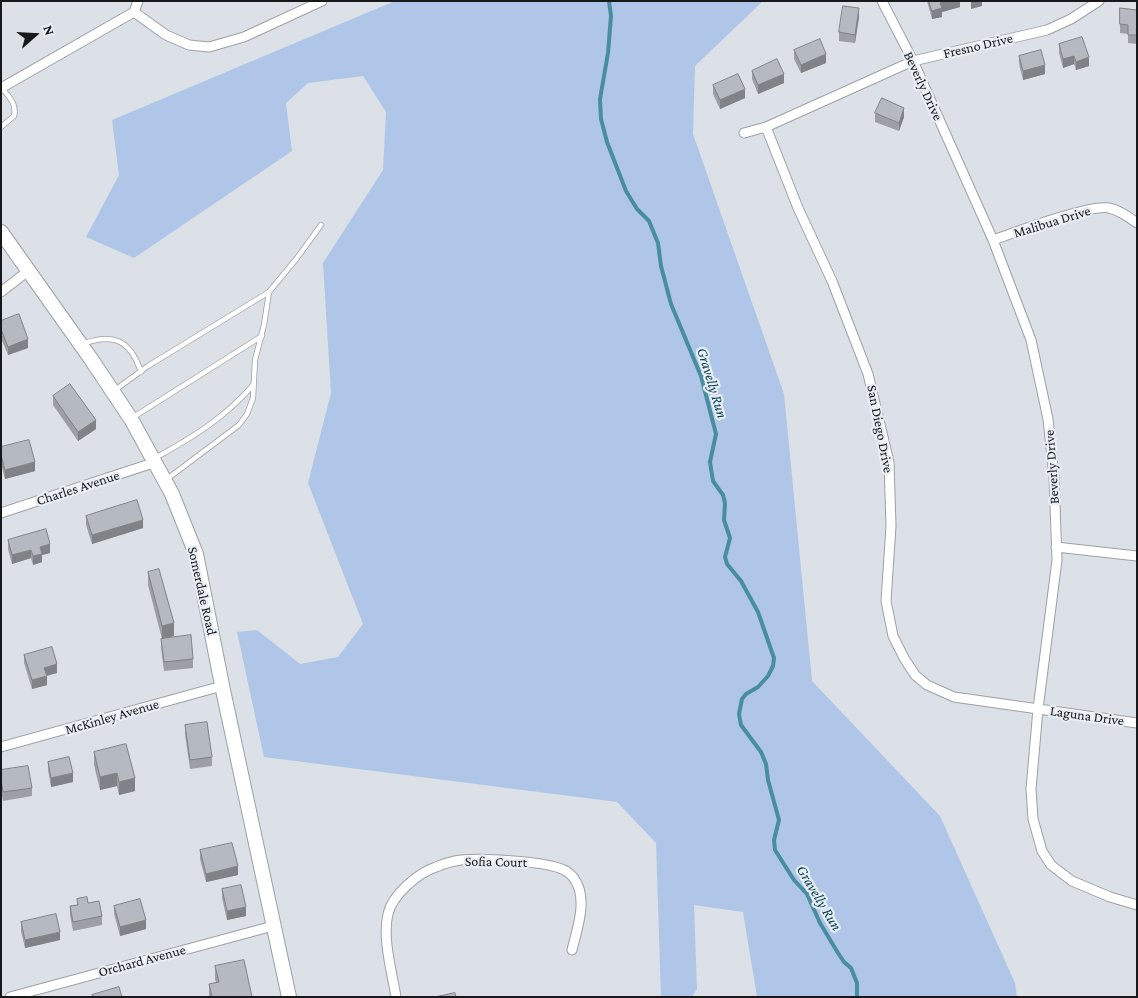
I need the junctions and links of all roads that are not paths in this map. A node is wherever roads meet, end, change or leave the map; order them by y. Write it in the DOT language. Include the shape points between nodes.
graph roads {
  1 [pos="138,1"];
  2 [pos="322,1"];
  3 [pos="882,1"];
  4 [pos="1099,1"];
  5 [pos="134,12"];
  6 [pos="913,62"];
  7 [pos="2,88"];
  8 [pos="1,126"];
  9 [pos="766,127"];
  10 [pos="744,133"];
  11 [pos="1137,223"];
  12 [pos="321,226"];
  13 [pos="1,232"];
  14 [pos="993,240"];
  15 [pos="28,271"];
  16 [pos="1,292"];
  17 [pos="269,292"];
  18 [pos="262,336"];
  19 [pos="80,344"];
  20 [pos="141,372"];
  21 [pos="254,384"];
  22 [pos="112,393"];
  23 [pos="131,419"];
  24 [pos="154,460"];
  25 [pos="165,481"];
  26 [pos="1,513"];
  27 [pos="1056,547"];
  28 [pos="1137,556"];
  29 [pos="222,686"];
  30 [pos="1038,709"];
  31 [pos="1137,723"];
  32 [pos="1,747"];
  33 [pos="1137,905"];
  34 [pos="274,926"];
  35 [pos="572,950"];
  36 [pos="10,997"];
  37 [pos="289,997"];
  38 [pos="396,997"];
  1 -- 5 [label="street"];
  2 -- 5 [label="street" via="244,37 209,47 189,45 166,36"];
  3 -- 6 [label="street, Beverly Drive"];
  4 -- 6 [label="street, Fresno Drive" via="1048,30"];
  5 -- 7 [label="street"];
  6 -- 9 [label="street, Fresno Drive"];
  6 -- 14 [label="street, Beverly Drive"];
  7 -- 8 [label="lane" via="15,106 15,112"];
  9 -- 10 [label="street, Fresno Drive"];
  9 -- 30 [label="street, San Diego Drive" via="868,374 889,462 891,526 886,602 893,636 915,675 927,685 954,697"];
  11 -- 14 [label="street, Malibua Drive" via="1109,208 1091,208"];
  12 -- 17 [label="lane"];
  13 -- 15 [label="main road, Somerdale Road"];
  14 -- 27 [label="street, Beverly Drive" via="1031,340 1048,420"];
  15 -- 16 [label="street"];
  15 -- 19 [label="main road, Somerdale Road"];
  17 -- 18 [label="lane"];
  17 -- 20 [label="lane"];
  18 -- 21 [label="lane" via="255,360"];
  18 -- 23 [label="lane"];
  19 -- 20 [label="lane" via="102,338 117,339 129,349"];
  19 -- 22 [label="main road, Somerdale Road"];
  20 -- 22 [label="lane"];
  21 -- 24 [label="lane" via="224,415"];
  21 -- 25 [label="lane" via="251,406 239,425"];
  22 -- 23 [label="main road, Somerdale Road"];
  23 -- 24 [label="main road, Somerdale Road"];
  24 -- 25 [label="main road, Somerdale Road"];
  24 -- 26 [label="street, Charles Avenue"];
  25 -- 29 [label="main road, Somerdale Road" via="196,554"];
  27 -- 28 [label="street"];
  27 -- 30 [label="street, Beverly Drive"];
  29 -- 32 [label="street, McKinley Avenue"];
  29 -- 34 [label="main road, Somerdale Road"];
  30 -- 31 [label="street, Laguna Drive"];
  30 -- 33 [label="street, Beverly Drive" via="1031,789 1033,820 1042,851 1051,865 1072,881"];
  34 -- 36 [label="street, Orchard Avenue"];
  34 -- 37 [label="main road, Somerdale Road"];
  35 -- 38 [label="street, Sofia Court" via="581,897 575,879 564,870 542,863 461,860 435,867 416,877 388,912 386,934"];
}
